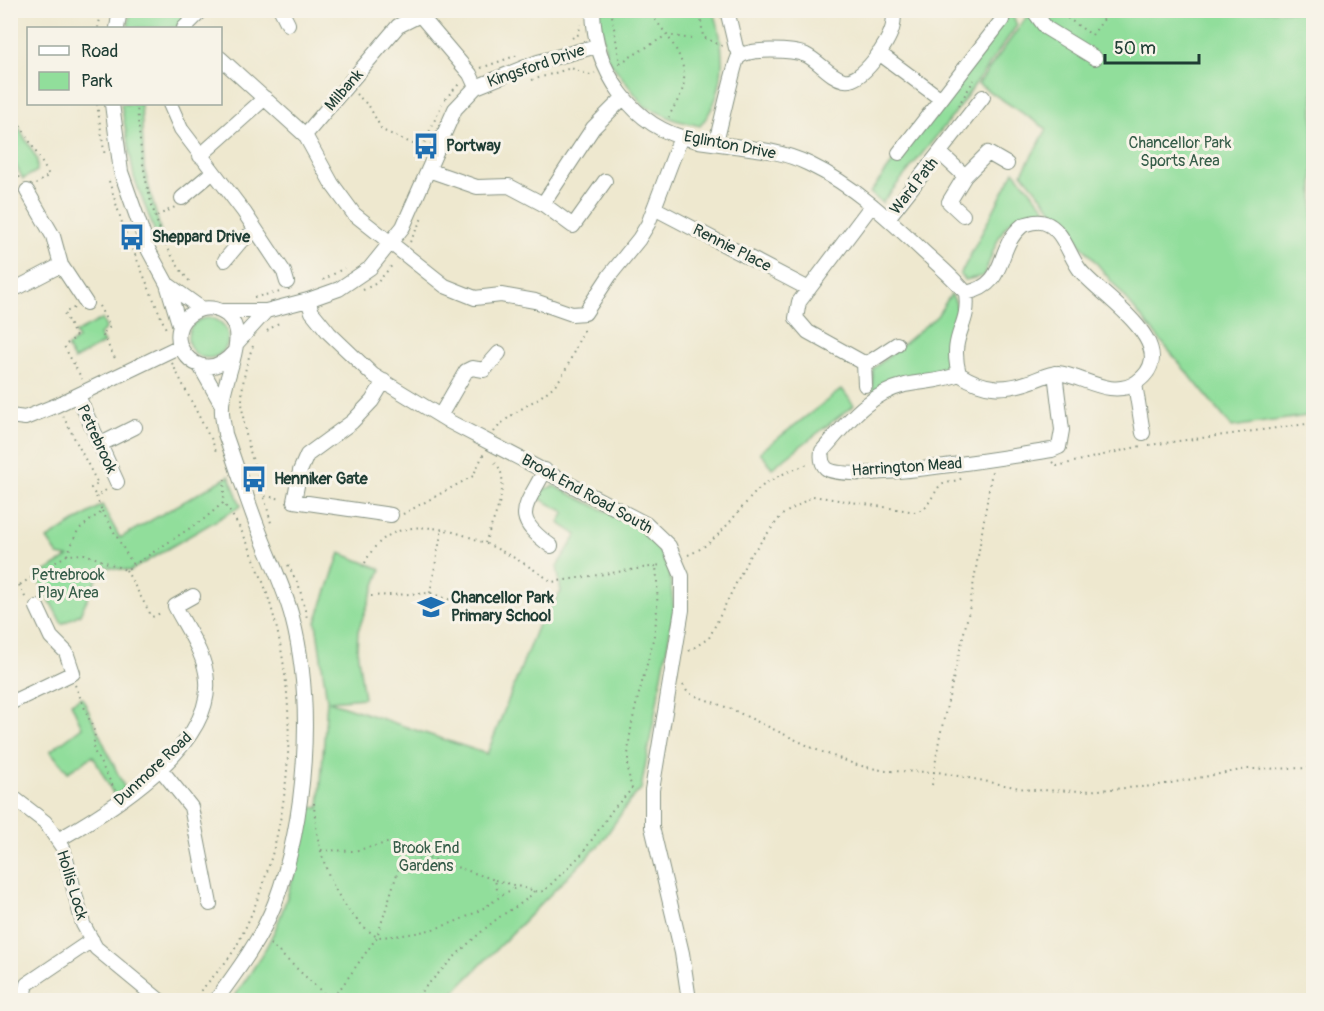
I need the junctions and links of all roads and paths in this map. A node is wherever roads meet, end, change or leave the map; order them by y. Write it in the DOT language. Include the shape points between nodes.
graph roads {
  1 [pos="102,10"];
  2 [pos="120,10"];
  3 [pos="202,10"];
  4 [pos="281,10"];
  5 [pos="593,10"];
  6 [pos="610,10"];
  7 [pos="648,10"];
  8 [pos="705,10"];
  9 [pos="727,10"];
  10 [pos="894,10"];
  11 [pos="1033,10"];
  12 [pos="1061,10"];
  13 [pos="1111,10"];
  14 [pos="420,13"];
  15 [pos="1002,20"];
  16 [pos="288,24"];
  17 [pos="98,27"];
  18 [pos="117,27"];
  19 [pos="185,27"];
  20 [pos="667,35"];
  21 [pos="691,39"];
  22 [pos="597,46"];
  23 [pos="739,51"];
  24 [pos="879,53"];
  25 [pos="1095,58"];
  26 [pos="222,60"];
  27 [pos="620,63"];
  28 [pos="606,70"];
  29 [pos="524,82"];
  30 [pos="348,85"];
  31 [pos="476,87"];
  32 [pos="983,97"];
  33 [pos="265,98"];
  34 [pos="623,98"];
  35 [pos="941,99"];
  36 [pos="112,105"];
  37 [pos="170,105"];
  38 [pos="664,130"];
  39 [pos="10,132"];
  40 [pos="305,135"];
  41 [pos="681,137"];
  42 [pos="716,142"];
  43 [pos="422,148"];
  44 [pos="899,153"];
  45 [pos="940,153"];
  46 [pos="200,156"];
  47 [pos="10,161"];
  48 [pos="1007,164"];
  49 [pos="428,170"];
  50 [pos="213,172"];
  51 [pos="965,176"];
  52 [pos="605,182"];
  53 [pos="27,191"];
  54 [pos="182,198"];
  55 [pos="543,204"];
  56 [pos="872,205"];
  57 [pos="654,208"];
  58 [pos="963,215"];
  59 [pos="157,216"];
  60 [pos="422,218"];
  61 [pos="888,218"];
  62 [pos="256,230"];
  63 [pos="390,244"];
  64 [pos="404,255"];
  65 [pos="225,260"];
  66 [pos="61,265"];
  67 [pos="287,282"];
  68 [pos="167,284"];
  69 [pos="10,288"];
  70 [pos="809,289"];
  71 [pos="966,293"];
  72 [pos="356,294"];
  73 [pos="308,300"];
  74 [pos="86,303"];
  75 [pos="201,309"];
  76 [pos="221,311"];
  77 [pos="266,311"];
  78 [pos="285,318"];
  79 [pos="180,327"];
  80 [pos="263,334"];
  81 [pos="258,340"];
  82 [pos="897,344"];
  83 [pos="180,346"];
  84 [pos="235,348"];
  85 [pos="166,353"];
  86 [pos="499,353"];
  87 [pos="864,363"];
  88 [pos="200,366"];
  89 [pos="1055,373"];
  90 [pos="959,374"];
  91 [pos="124,375"];
  92 [pos="384,381"];
  93 [pos="1135,384"];
  94 [pos="865,385"];
  95 [pos="84,394"];
  96 [pos="57,405"];
  97 [pos="222,405"];
  98 [pos="10,416"];
  99 [pos="440,416"];
  100 [pos="1314,423"];
  101 [pos="135,427"];
  102 [pos="1143,433"];
  103 [pos="225,434"];
  104 [pos="210,438"];
  105 [pos="101,444"];
  106 [pos="1052,450"];
  107 [pos="484,454"];
  108 [pos="821,459"];
  109 [pos="992,459"];
  110 [pos="220,460"];
  111 [pos="223,470"];
  112 [pos="545,470"];
  113 [pos="999,473"];
  114 [pos="992,474"];
  115 [pos="984,475"];
  116 [pos="969,477"];
  117 [pos="117,482"];
  118 [pos="96,496"];
  119 [pos="265,496"];
  120 [pos="294,501"];
  121 [pos="223,502"];
  122 [pos="102,511"];
  123 [pos="391,515"];
  124 [pos="272,525"];
  125 [pos="442,529"];
  126 [pos="485,543"];
  127 [pos="551,546"];
  128 [pos="67,555"];
  129 [pos="284,555"];
  130 [pos="677,560"];
  131 [pos="365,563"];
  132 [pos="133,565"];
  133 [pos="656,566"];
  134 [pos="126,570"];
  135 [pos="10,591"];
  136 [pos="430,593"];
  137 [pos="193,596"];
  138 [pos="371,596"];
  139 [pos="460,603"];
  140 [pos="175,606"];
  141 [pos="37,608"];
  142 [pos="307,621"];
  143 [pos="685,659"];
  144 [pos="73,673"];
  145 [pos="670,688"];
  146 [pos="10,702"];
  147 [pos="159,767"];
  148 [pos="1314,768"];
  149 [pos="933,772"];
  150 [pos="932,785"];
  151 [pos="10,795"];
  152 [pos="314,798"];
  153 [pos="121,801"];
  154 [pos="58,840"];
  155 [pos="321,850"];
  156 [pos="402,858"];
  157 [pos="495,880"];
  158 [pos="518,887"];
  159 [pos="534,891"];
  160 [pos="498,896"];
  161 [pos="210,904"];
  162 [pos="260,934"];
  163 [pos="377,937"];
  164 [pos="92,940"];
  165 [pos="10,990"];
  166 [pos="24,997"];
  167 [pos="159,1000"];
  168 [pos="193,1000"];
  169 [pos="216,1000"];
  170 [pos="329,1000"];
  171 [pos="413,1000"];
  172 [pos="689,1000"];
  1 -- 17 [label="path"];
  2 -- 18 [label="street"];
  3 -- 19 [label="street"];
  4 -- 16 [label="street"];
  5 -- 22 [label="street, Eglinton Drive"];
  6 -- 27 [label="path"];
  7 -- 20 [label="path"];
  8 -- 23 [label="path" via="702,37 718,47"];
  9 -- 23 [label="street"];
  10 -- 24 [label="street" via="892,29"];
  11 -- 25 [label="street" via="1046,28"];
  12 -- 13 [label="path" via="1092,35"];
  14 -- 30 [label="street, Milbank" via="398,26"];
  14 -- 31 [label="street, Milbank" via="470,74"];
  15 -- 35 [label="street"];
  20 -- 21 [label="path"];
  20 -- 27 [label="path"];
  20 -- 38 [label="path" via="684,76 683,88"];
  22 -- 28 [label="street, Eglinton Drive"];
  22 -- 31 [label="street, Kingsford Drive" via="538,62"];
  23 -- 24 [label="street" via="794,51 807,55 844,80 863,74"];
  23 -- 42 [label="street"];
  24 -- 35 [label="street"];
  26 -- 33 [label="street"];
  27 -- 28 [label="path"];
  28 -- 29 [label="path" via="589,75 571,68"];
  28 -- 34 [label="street, Eglinton Drive"];
  30 -- 40 [label="street, Milbank"];
  30 -- 43 [label="path" via="369,106 382,130"];
  31 -- 49 [label="street, Kingsford Drive" via="455,109"];
  32 -- 45 [label="street, Ward Path"];
  33 -- 40 [label="street"];
  33 -- 46 [label="street"];
  34 -- 38 [label="street, Eglinton Drive"];
  34 -- 55 [label="street" via="593,128"];
  35 -- 44 [label="street"];
  36 -- 68 [label="street" via="121,172 149,251"];
  37 -- 46 [label="street"];
  38 -- 41 [label="street, Eglinton Drive"];
  39 -- 53 [label="path" via="21,126 49,175"];
  40 -- 63 [label="street" via="344,203"];
  41 -- 42 [label="street, Eglinton Drive"];
  41 -- 57 [label="street"];
  42 -- 56 [label="street, Eglinton Drive" via="807,162"];
  45 -- 51 [label="street, Ward Path"];
  45 -- 61 [label="street, Ward Path"];
  46 -- 50 [label="street"];
  47 -- 53 [label="path"];
  48 -- 51 [label="street" via="988,153"];
  49 -- 55 [label="street" via="477,187 509,186"];
  49 -- 63 [label="street, Kingsford Drive" via="403,227"];
  50 -- 54 [label="street"];
  50 -- 62 [label="street"];
  51 -- 58 [label="street" via="949,202"];
  52 -- 55 [label="street" via="573,226"];
  53 -- 66 [label="street" via="53,236"];
  54 -- 59 [label="path" via="177,207"];
  56 -- 61 [label="street, Eglinton Drive"];
  56 -- 70 [label="street"];
  57 -- 64 [label="street" via="639,239 585,313 572,314 535,301 501,296 475,298 445,286"];
  57 -- 70 [label="street, Rennie Place"];
  60 -- 64 [label="path"];
  61 -- 71 [label="street, Eglinton Drive"];
  62 -- 65 [label="street"];
  62 -- 67 [label="street"];
  63 -- 64 [label="street"];
  63 -- 73 [label="street, Kingsford Drive" via="370,268 339,289"];
  64 -- 72 [label="path" via="377,283"];
  66 -- 69 [label="street"];
  66 -- 74 [label="street"];
  68 -- 75 [label="street"];
  68 -- 79 [label="street"];
  70 -- 87 [label="street" via="795,309 800,325"];
  71 -- 90 [label="street" via="968,312 955,344"];
  71 -- 93 [label="street" via="991,283 1014,232 1023,225 1045,223 1061,238 1080,271 1147,338 1152,360 1148,371"];
  73 -- 77 [label="street, Kingsford Drive"];
  73 -- 92 [label="street, Brook End Road South" via="312,312 329,333"];
  74 -- 91 [label="path" via="98,305 110,327 102,334"];
  74 -- 95 [label="path" via="64,312 76,337 64,346"];
  75 -- 76 [label="street"];
  75 -- 79 [label="street"];
  76 -- 77 [label="street, Kingsford Drive"];
  76 -- 84 [label="street" via="235,324"];
  77 -- 84 [label="street"];
  78 -- 80 [label="path"];
  79 -- 83 [label="street"];
  81 -- 119 [label="path" via="246,365 242,429"];
  82 -- 87 [label="street"];
  83 -- 85 [label="street"];
  83 -- 88 [label="street" via="184,355"];
  84 -- 88 [label="street" via="219,365"];
  84 -- 97 [label="street"];
  85 -- 91 [label="street"];
  85 -- 104 [label="path"];
  86 -- 99 [label="street" via="484,370 466,371"];
  87 -- 94 [label="street"];
  88 -- 97 [label="street"];
  89 -- 90 [label="street" via="989,388"];
  89 -- 93 [label="street" via="1107,387"];
  89 -- 106 [label="street" via="1062,430 1059,447"];
  90 -- 108 [label="street" via="881,394 857,412 822,451"];
  91 -- 95 [label="street"];
  92 -- 99 [label="street, Brook End Road South"];
  92 -- 120 [label="street" via="352,422 307,455"];
  93 -- 102 [label="street"];
  95 -- 96 [label="street"];
  95 -- 105 [label="street, Petrebrook"];
  96 -- 98 [label="street" via="25,418"];
  96 -- 118 [label="path" via="98,484 91,488"];
  97 -- 103 [label="street"];
  99 -- 112 [label="street, Brook End Road South"];
  100 -- 106 [label="path" via="1114,450 1094,459 1057,466 1052,463"];
  101 -- 105 [label="street"];
  103 -- 104 [label="path"];
  103 -- 162 [label="street" via="293,619 301,665 303,765 296,820 287,866"];
  104 -- 110 [label="path"];
  105 -- 117 [label="street, Petrebrook"];
  106 -- 109 [label="street, Harrington Mead"];
  107 -- 126 [label="path" via="497,463 503,481"];
  108 -- 109 [label="street, Harrington Mead" via="831,471 863,472"];
  108 -- 130 [label="path" via="777,476 710,541"];
  109 -- 114 [label="path"];
  111 -- 121 [label="path"];
  112 -- 127 [label="street" via="525,506 525,519 532,532"];
  112 -- 130 [label="street, Brook End Road South" via="655,530"];
  113 -- 114 [label="path"];
  114 -- 115 [label="path"];
  114 -- 149 [label="path" via="969,611"];
  116 -- 143 [label="path" via="940,485 926,507 916,512 813,496 782,515 749,557 709,638 688,651"];
  117 -- 118 [label="path"];
  118 -- 122 [label="path"];
  119 -- 120 [label="path"];
  119 -- 124 [label="path"];
  120 -- 123 [label="street"];
  121 -- 132 [label="path" via="204,519"];
  121 -- 168 [label="path" via="246,536 273,610 289,696 290,727 285,793 265,878 237,945"];
  122 -- 128 [label="path" via="78,530"];
  122 -- 132 [label="path"];
  125 -- 126 [label="path"];
  125 -- 131 [label="path" via="410,530 382,539"];
  125 -- 136 [label="path"];
  126 -- 133 [label="path" via="529,565 552,582"];
  128 -- 134 [label="path" via="85,554"];
  128 -- 135 [label="path"];
  129 -- 142 [label="path" via="298,586"];
  130 -- 133 [label="path"];
  130 -- 145 [label="street, Brook End Road South" via="682,576 682,610"];
  132 -- 134 [label="path"];
  133 -- 159 [label="path" via="658,611 628,749 632,789 575,861 544,891"];
  134 -- 140 [label="path" via="152,617"];
  136 -- 138 [label="path"];
  136 -- 139 [label="path"];
  137 -- 140 [label="street"];
  140 -- 147 [label="street, Dunmore Road" via="200,654 207,678 207,702 198,725"];
  141 -- 144 [label="street" via="51,637 66,652"];
  144 -- 146 [label="street"];
  144 -- 153 [label="path" via="77,694 94,733 93,750"];
  145 -- 149 [label="path" via="679,677 688,693 857,765 886,771"];
  145 -- 172 [label="street, Brook End Road South" via="652,790 652,827"];
  147 -- 153 [label="street, Dunmore Road"];
  147 -- 161 [label="street" via="191,807"];
  148 -- 149 [label="path" via="1247,769 1154,786 1084,791 1030,790"];
  149 -- 150 [label="path"];
  151 -- 154 [label="street, Hollis Lock" via="45,822"];
  152 -- 155 [label="path"];
  153 -- 154 [label="street, Dunmore Road"];
  154 -- 164 [label="street, Hollis Lock" via="83,924"];
  155 -- 156 [label="path" via="344,853 391,842"];
  155 -- 163 [label="path" via="343,903 356,921"];
  156 -- 157 [label="path" via="414,861 424,856"];
  156 -- 163 [label="path"];
  157 -- 158 [label="path"];
  157 -- 160 [label="path"];
  158 -- 159 [label="path"];
  158 -- 160 [label="path"];
  159 -- 171 [label="path" via="451,960"];
  160 -- 163 [label="path" via="481,910 443,926"];
  162 -- 169 [label="street"];
  162 -- 170 [label="path"];
  163 -- 170 [label="path"];
  164 -- 166 [label="street" via="27,984"];
  164 -- 167 [label="street, Hollis Lock" via="120,970"];
  165 -- 166 [label="street"];
}
